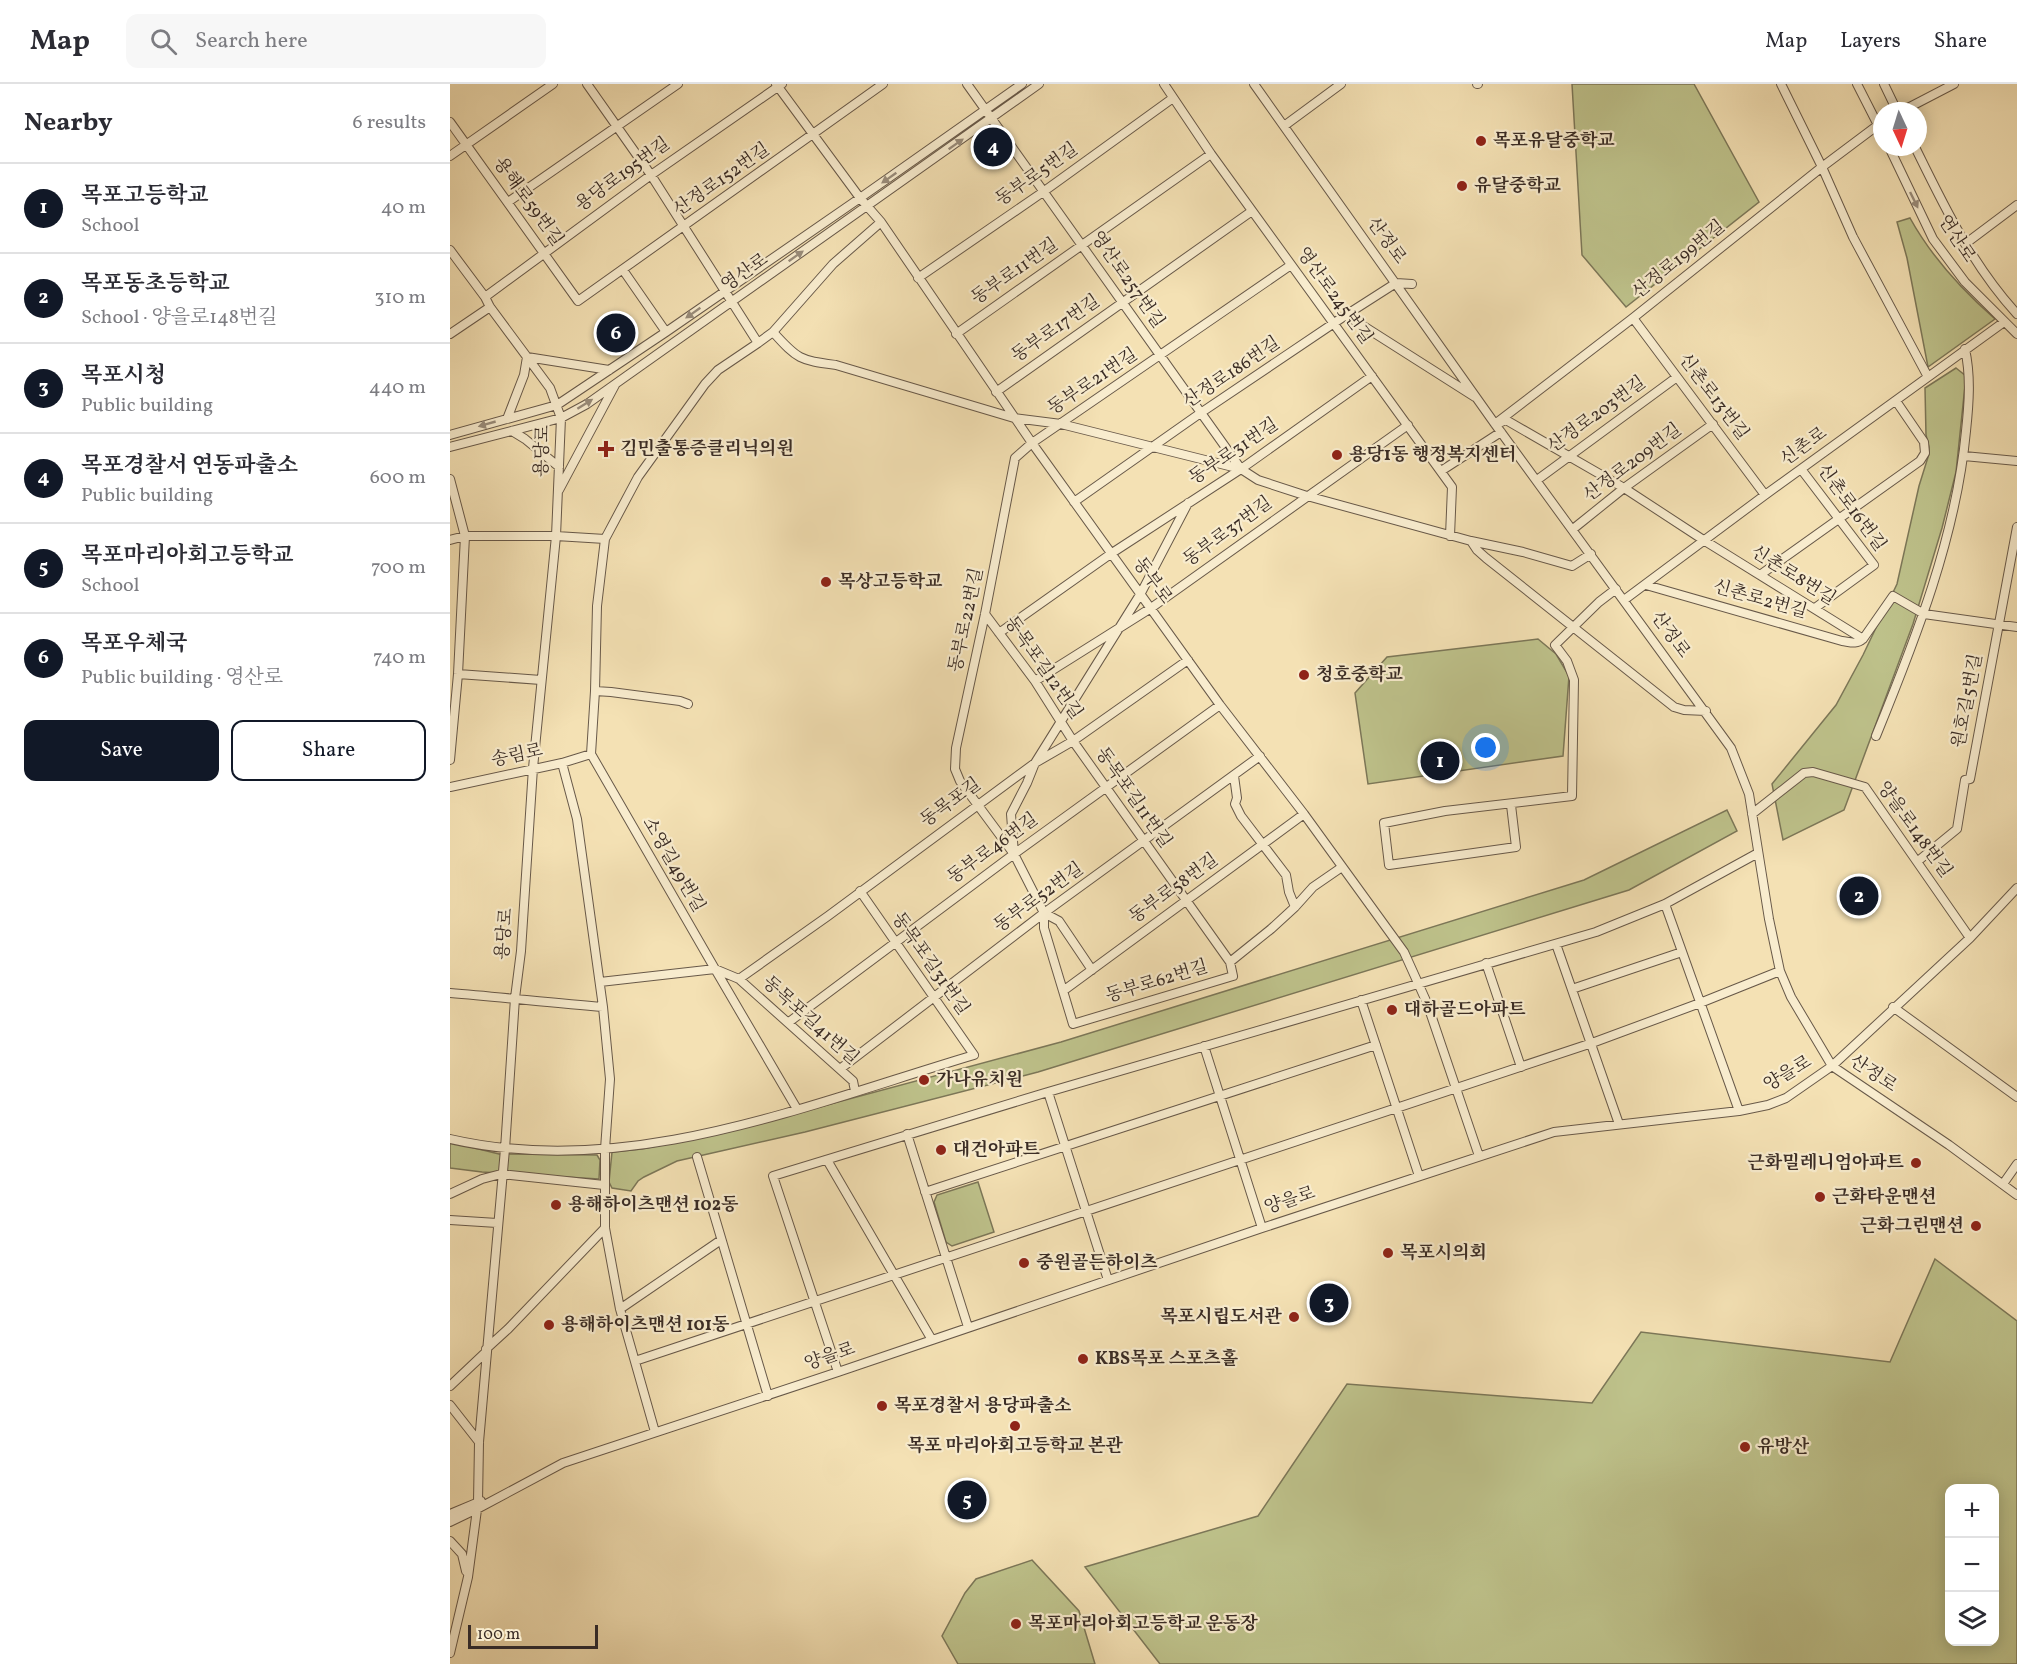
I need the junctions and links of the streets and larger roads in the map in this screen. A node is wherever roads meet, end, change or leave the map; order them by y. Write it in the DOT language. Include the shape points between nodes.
graph roads {
  1 [pos="553,84"];
  2 [pos="588,84"];
  3 [pos="678,84"];
  4 [pos="884,84"];
  5 [pos="967,84"];
  6 [pos="1022,84"];
  7 [pos="1039,84"];
  8 [pos="1164,84"];
  9 [pos="1254,84"];
  10 [pos="1341,84"];
  11 [pos="1781,84"];
  12 [pos="1857,84"];
  13 [pos="1884,84"];
  14 [pos="1954,84"];
  15 [pos="779,85"];
  16 [pos="1173,98"];
  17 [pos="1893,102"];
  18 [pos="1919,102"];
  19 [pos="986,110"];
  20 [pos="1873,111"];
  21 [pos="992,118"];
  22 [pos="450,122"];
  23 [pos="617,126"];
  24 [pos="1284,126"];
  25 [pos="1873,128"];
  26 [pos="813,135"];
  27 [pos="466,144"];
  28 [pos="1211,154"];
  29 [pos="450,156"];
  30 [pos="1893,156"];
  31 [pos="1920,156"];
  32 [pos="1822,166"];
  33 [pos="651,175"];
  34 [pos="1043,192"];
  35 [pos="860,198"];
  36 [pos="508,202"];
  37 [pos="2017,205"];
  38 [pos="868,206"];
  39 [pos="1252,211"];
  40 [pos="881,222"];
  41 [pos="684,226"];
  42 [pos="1965,243"];
  43 [pos="1082,245"];
  44 [pos="450,250"];
  45 [pos="544,253"];
  46 [pos="1291,265"];
  47 [pos="623,270"];
  48 [pos="918,278"];
  49 [pos="1396,283"];
  50 [pos="1412,284"];
  51 [pos="725,291"];
  52 [pos="485,297"];
  53 [pos="578,301"];
  54 [pos="732,302"];
  55 [pos="1122,303"];
  56 [pos="490,307"];
  57 [pos="2017,314"];
  58 [pos="1346,315"];
  59 [pos="1633,318"];
  60 [pos="2004,322"];
  61 [pos="1334,324"];
  62 [pos="666,332"];
  63 [pos="773,332"];
  64 [pos="450,334"];
  65 [pos="956,334"];
  66 [pos="2017,334"];
  67 [pos="758,343"];
  68 [pos="1965,349"];
  69 [pos="1160,356"];
  70 [pos="527,357"];
  71 [pos="609,370"];
  72 [pos="1372,376"];
  73 [pos="1677,377"];
  74 [pos="1928,377"];
  75 [pos="616,383"];
  76 [pos="996,392"];
  77 [pos="1478,399"];
  78 [pos="1896,401"];
  79 [pos="557,405"];
  80 [pos="1202,412"];
  81 [pos="507,418"];
  82 [pos="561,418"];
  83 [pos="1014,418"];
  84 [pos="1061,424"];
  85 [pos="1495,424"];
  86 [pos="1713,424"];
  87 [pos="1408,425"];
  88 [pos="512,431"];
  89 [pos="1501,432"];
  90 [pos="450,435"];
  91 [pos="1032,443"];
  92 [pos="450,447"];
  93 [pos="1152,447"];
  94 [pos="1570,456"];
  95 [pos="1964,456"];
  96 [pos="2017,461"];
  97 [pos="559,467"];
  98 [pos="1241,469"];
  99 [pos="1802,469"];
  100 [pos="1441,471"];
  101 [pos="450,479"];
  102 [pos="1537,480"];
  103 [pos="1624,488"];
  104 [pos="558,493"];
  105 [pos="1765,495"];
  106 [pos="1307,496"];
  107 [pos="1074,502"];
  108 [pos="1188,503"];
  109 [pos="1839,519"];
  110 [pos="2017,526"];
  111 [pos="1572,529"];
  112 [pos="556,536"];
  113 [pos="1450,536"];
  114 [pos="465,537"];
  115 [pos="605,539"];
  116 [pos="450,540"];
  117 [pos="1471,541"];
  118 [pos="1705,541"];
  119 [pos="1112,553"];
  120 [pos="1591,554"];
  121 [pos="1760,575"];
  122 [pos="1646,585"];
  123 [pos="1616,589"];
  124 [pos="1141,593"];
  125 [pos="1624,600"];
  126 [pos="1151,608"];
  127 [pos="1815,608"];
  128 [pos="985,614"];
  129 [pos="1924,614"];
  130 [pos="460,616"];
  131 [pos="450,619"];
  132 [pos="1999,625"];
  133 [pos="1574,627"];
  134 [pos="2017,627"];
  135 [pos="1117,630"];
  136 [pos="999,633"];
  137 [pos="1863,639"];
  138 [pos="1188,660"];
  139 [pos="458,674"];
  140 [pos="541,680"];
  141 [pos="1035,681"];
  142 [pos="595,691"];
  143 [pos="453,701"];
  144 [pos="688,704"];
  145 [pos="1220,705"];
  146 [pos="1706,711"];
  147 [pos="1062,722"];
  148 [pos="1876,736"];
  149 [pos="1073,741"];
  150 [pos="591,754"];
  151 [pos="1260,756"];
  152 [pos="450,760"];
  153 [pos="562,763"];
  154 [pos="1035,763"];
  155 [pos="533,768"];
  156 [pos="1234,776"];
  157 [pos="450,787"];
  158 [pos="1106,788"];
  159 [pos="976,804"];
  160 [pos="1511,805"];
  161 [pos="1304,814"];
  162 [pos="1752,814"];
  163 [pos="1144,841"];
  164 [pos="1263,844"];
  165 [pos="1758,853"];
  166 [pos="1014,854"];
  167 [pos="1918,861"];
  168 [pos="1342,867"];
  169 [pos="2017,888"];
  170 [pos="860,891"];
  171 [pos="1186,901"];
  172 [pos="1665,904"];
  173 [pos="1295,907"];
  174 [pos="1044,913"];
  175 [pos="1970,938"];
  176 [pos="895,942"];
  177 [pos="1556,944"];
  178 [pos="1682,952"];
  179 [pos="1230,962"];
  180 [pos="1486,963"];
  181 [pos="715,969"];
  182 [pos="1092,970"];
  183 [pos="1780,971"];
  184 [pos="739,979"];
  185 [pos="600,982"];
  186 [pos="1419,982"];
  187 [pos="1572,989"];
  188 [pos="1063,991"];
  189 [pos="450,993"];
  190 [pos="515,998"];
  191 [pos="933,998"];
  192 [pos="1361,1000"];
  193 [pos="1700,1003"];
  194 [pos="603,1007"];
  195 [pos="1893,1007"];
  196 [pos="789,1022"];
  197 [pos="1592,1043"];
  198 [pos="1376,1045"];
  199 [pos="1204,1046"];
  200 [pos="1832,1066"];
  201 [pos="1521,1067"];
  202 [pos="840,1069"];
  203 [pos="1457,1088"];
  204 [pos="855,1091"];
  205 [pos="1047,1092"];
  206 [pos="1220,1096"];
  207 [pos="2017,1097"];
  208 [pos="1397,1108"];
  209 [pos="797,1109"];
  210 [pos="1740,1111"];
  211 [pos="1619,1124"];
  212 [pos="907,1134"];
  213 [pos="450,1139"];
  214 [pos="1066,1146"];
  215 [pos="505,1149"];
  216 [pos="605,1149"];
  217 [pos="1479,1156"];
  218 [pos="697,1157"];
  219 [pos="827,1160"];
  220 [pos="1242,1160"];
  221 [pos="2017,1164"];
  222 [pos="501,1174"];
  223 [pos="1419,1176"];
  224 [pos="2003,1184"];
  225 [pos="604,1185"];
  226 [pos="925,1192"];
  227 [pos="450,1194"];
  228 [pos="2017,1195"];
  229 [pos="1087,1211"];
  230 [pos="450,1220"];
  231 [pos="497,1223"];
  232 [pos="605,1228"];
  233 [pos="1262,1228"];
  234 [pos="722,1240"];
  235 [pos="946,1258"];
  236 [pos="894,1275"];
  237 [pos="1108,1280"];
  238 [pos="815,1302"];
  239 [pos="620,1309"];
  240 [pos="747,1324"];
  241 [pos="968,1327"];
  242 [pos="932,1340"];
  243 [pos="486,1350"];
  244 [pos="635,1361"];
  245 [pos="838,1372"];
  246 [pos="450,1386"];
  247 [pos="768,1396"];
  248 [pos="450,1406"];
  249 [pos="656,1432"];
  250 [pos="479,1442"];
  251 [pos="478,1506"];
  252 [pos="453,1517"];
  253 [pos="450,1541"];
  254 [pos="468,1577"];
  255 [pos="450,1653"];
  1 -- 27 [label="street"];
  2 -- 23 [label="street"];
  3 -- 23 [label="street"];
  4 -- 26 [label="street, 산정로152번길"];
  5 -- 19 [label="street, 영산로257번길"];
  6 -- 19 [label="street, 영산로"];
  7 -- 21 [label="street, 영산로"];
  8 -- 16 [label="street, 영산로245번길"];
  9 -- 24 [label="street, 산정로"];
  10 -- 24 [label="street"];
  11 -- 32 [label="street"];
  12 -- 20 [label="street"];
  13 -- 17 [label="street"];
  14 -- 18 [label="street"];
  15 -- 26 [label="street, 동부로"];
  15 -- 33 [label="street, 용당로195번길"];
  16 -- 28 [label="street, 영산로245번길"];
  16 -- 34 [label="street, 동부로5번길"];
  19 -- 21 [label="street, 영산로257번길"];
  19 -- 35 [label="street, 영산로, one-way"];
  21 -- 34 [label="street, 영산로257번길"];
  38 -- 21 [label="street, 영산로, one-way"];
  22 -- 27 [label="street, 용해로59번길"];
  23 -- 33 [label="street"];
  23 -- 36 [label="street"];
  24 -- 49 [label="street, 산정로"];
  25 -- 32 [label="street, 산정로199번길"];
  26 -- 35 [label="street, 동부로"];
  26 -- 41 [label="street, 산정로152번길"];
  27 -- 29 [label="street"];
  27 -- 36 [label="street, 용해로59번길"];
  28 -- 39 [label="street, 영산로245번길"];
  28 -- 43 [label="street, 동부로11번길"];
  30 -- 60 [label="street, 연산로, one-way" via="1933,239 1965,282"];
  31 -- 42 [label="street, 연산로"];
  32 -- 59 [label="street, 산정로199번길"];
  32 -- 74 [label="street" via="1853,237"];
  33 -- 41 [label="street"];
  33 -- 45 [label="street, 용당로195번길"];
  34 -- 43 [label="street, 영산로257번길"];
  34 -- 48 [label="street, 동부로5번길"];
  35 -- 38 [label="street, 동부로"];
  35 -- 51 [label="street, 영산로"];
  36 -- 45 [label="street, 용해로59번길"];
  37 -- 42 [label="street"];
  38 -- 40 [label="street, 동부로"];
  54 -- 38 [label="street, 영산로, one-way"];
  39 -- 46 [label="street, 영산로245번길"];
  39 -- 55 [label="street, 동부로17번길"];
  40 -- 48 [label="street, 동부로"];
  40 -- 63 [label="street" via="833,264"];
  41 -- 47 [label="street, 산정로152번길"];
  41 -- 51 [label="street"];
  42 -- 57 [label="street, 연산로" via="1985,276"];
  43 -- 55 [label="street, 영산로257번길"];
  43 -- 65 [label="street, 동부로11번길"];
  44 -- 52 [label="street, 용당로"];
  45 -- 52 [label="street, 용당로195번길"];
  45 -- 53 [label="street, 용해로59번길"];
  46 -- 61 [label="street, 영산로245번길"];
  46 -- 69 [label="street, 동부로21번길"];
  47 -- 53 [label="street, 산정로152번길"];
  47 -- 62 [label="street"];
  48 -- 65 [label="street, 동부로"];
  49 -- 50 [label="street"];
  49 -- 58 [label="street, 산정로186번길"];
  49 -- 77 [label="street, 산정로"];
  51 -- 54 [label="street"];
  51 -- 62 [label="street, 영산로, one-way"];
  52 -- 56 [label="street, 용당로"];
  54 -- 67 [label="street"];
  54 -- 75 [label="street, 영산로"];
  55 -- 69 [label="street, 영산로257번길"];
  55 -- 76 [label="street, 동부로17번길"];
  56 -- 64 [label="street"];
  56 -- 70 [label="street, 용당로"];
  58 -- 61 [label="street, 산정로186번길"];
  58 -- 77 [label="street"];
  59 -- 73 [label="street, 신촌로13번길"];
  59 -- 85 [label="street, 산정로199번길"];
  60 -- 66 [label="street, 연산로"];
  60 -- 68 [label="street, 신촌로"];
  61 -- 72 [label="street, 영산로245번길"];
  61 -- 80 [label="street, 산정로186번길"];
  62 -- 71 [label="street, 영산로"];
  63 -- 67 [label="street"];
  63 -- 83 [label="street" via="806,361 836,365"];
  65 -- 76 [label="street, 동부로"];
  67 -- 115 [label="street" via="718,370 705,384 638,477"];
  68 -- 74 [label="street, 신촌로"];
  68 -- 95 [label="street" via="1969,378"];
  69 -- 80 [label="street, 영산로257번길"];
  69 -- 84 [label="street, 동부로21번길"];
  70 -- 71 [label="street"];
  70 -- 79 [label="street, 용당로" via="550,388"];
  70 -- 81 [label="street"];
  71 -- 79 [label="street, 영산로"];
  72 -- 87 [label="street, 영산로245번길"];
  72 -- 98 [label="street, 동부로31번길"];
  73 -- 86 [label="street, 신촌로13번길"];
  73 -- 94 [label="street, 산정로203번길"];
  74 -- 78 [label="street, 신촌로"];
  82 -- 75 [label="street, 영산로, one-way"];
  75 -- 104 [label="street"];
  76 -- 83 [label="street, 동부로"];
  77 -- 85 [label="street, 산정로"];
  78 -- 99 [label="street, 신촌로"];
  78 -- 109 [label="street" via="1924,442 1925,453 1920,461"];
  79 -- 81 [label="street, 영산로"];
  79 -- 82 [label="street, 용당로"];
  80 -- 93 [label="street, 산정로186번길"];
  80 -- 98 [label="street, 영산로257번길"];
  81 -- 90 [label="street, 영산로, one-way"];
  82 -- 88 [label="street, 영산로"];
  82 -- 97 [label="street, 용당로"];
  83 -- 84 [label="street"];
  83 -- 91 [label="street, 동부로"];
  84 -- 91 [label="street, 동부로21번길"];
  84 -- 93 [label="street"];
  85 -- 89 [label="street, 산정로"];
  85 -- 94 [label="street, 신촌로8번길" via="1506,420"];
  86 -- 103 [label="street, 산정로209번길"];
  86 -- 105 [label="street, 신촌로13번길"];
  87 -- 100 [label="street, 영산로245번길"];
  87 -- 106 [label="street, 동부로37번길"];
  88 -- 92 [label="street, 영산로"];
  88 -- 97 [label="street"];
  89 -- 100 [label="street"];
  89 -- 102 [label="street, 산정로"];
  91 -- 107 [label="street, 동부로"];
  91 -- 128 [label="street, 동부로22번길" via="1015,458"];
  93 -- 98 [label="street"];
  93 -- 107 [label="street, 산정로186번길"];
  94 -- 102 [label="street, 산정로203번길"];
  94 -- 103 [label="street, 신촌로8번길"];
  95 -- 96 [label="street"];
  95 -- 129 [label="street"];
  97 -- 104 [label="street, 용당로"];
  98 -- 106 [label="street" via="1258,480"];
  98 -- 108 [label="street, 동부로31번길"];
  99 -- 105 [label="street, 신촌로"];
  99 -- 109 [label="street, 신촌로16번길"];
  100 -- 113 [label="street, 영산로245번길" via="1452,487"];
  101 -- 114 [label="street"];
  102 -- 111 [label="street, 산정로"];
  103 -- 111 [label="street, 산정로209번길"];
  103 -- 118 [label="street, 신촌로8번길"];
  104 -- 112 [label="street, 용당로"];
  105 -- 118 [label="street, 신촌로"];
  106 -- 113 [label="street"];
  106 -- 126 [label="street, 동부로37번길"];
  107 -- 119 [label="street, 동부로"];
  108 -- 119 [label="street, 동부로31번길"];
  108 -- 124 [label="street"];
  109 -- 121 [label="street"];
  109 -- 127 [label="street, 신촌로16번길" via="1874,565"];
  110 -- 132 [label="street, 원호길5번길"];
  111 -- 120 [label="street, 산정로"];
  112 -- 114 [label="street"];
  112 -- 115 [label="street"];
  112 -- 140 [label="street, 용당로"];
  113 -- 117 [label="street"];
  114 -- 116 [label="street"];
  114 -- 130 [label="street"];
  115 -- 142 [label="street" via="597,606"];
  117 -- 120 [label="street" via="1572,566"];
  117 -- 133 [label="street" via="1486,558"];
  118 -- 121 [label="street, 신촌로8번길"];
  118 -- 122 [label="street, 신촌로"];
  119 -- 124 [label="street, 동부로"];
  119 -- 136 [label="street, 동부로31번길"];
  120 -- 123 [label="street, 산정로"];
  121 -- 127 [label="street, 신촌로8번길"];
  122 -- 125 [label="street, 신촌로"];
  122 -- 137 [label="street, 신촌로2번길" via="1842,641 1855,643"];
  123 -- 125 [label="street, 산정로"];
  123 -- 133 [label="street"];
  124 -- 126 [label="street, 동부로"];
  124 -- 135 [label="street"];
  125 -- 146 [label="street, 산정로"];
  126 -- 135 [label="street, 동부로37번길"];
  126 -- 138 [label="street, 동부로"];
  127 -- 137 [label="street, 신촌로8번길"];
  128 -- 136 [label="street, 동목포길12번길"];
  128 -- 159 [label="street, 동부로22번길" via="955,756 957,776"];
  129 -- 132 [label="street"];
  129 -- 137 [label="street" via="1893,596"];
  129 -- 148 [label="street"];
  130 -- 131 [label="street"];
  130 -- 139 [label="street"];
  132 -- 134 [label="street"];
  132 -- 167 [label="street, 원호길5번길" via="1957,829"];
  133 -- 146 [label="street" via="1674,707"];
  133 -- 160 [label="street" via="1555,645 1574,680 1572,796"];
  135 -- 141 [label="street, 동부로37번길"];
  135 -- 147 [label="street"];
  136 -- 141 [label="street, 동목포길12번길"];
  138 -- 145 [label="street, 동부로"];
  138 -- 149 [label="street, 동목포길"];
  139 -- 140 [label="street"];
  139 -- 143 [label="street"];
  140 -- 155 [label="street, 용당로"];
  141 -- 147 [label="street, 동목포길12번길"];
  142 -- 144 [label="street"];
  142 -- 150 [label="street"];
  143 -- 152 [label="street"];
  145 -- 151 [label="street, 동부로"];
  145 -- 158 [label="street, 동부로46번길"];
  146 -- 162 [label="street, 산정로" via="1737,760"];
  147 -- 149 [label="street, 동목포길12번길"];
  147 -- 154 [label="street"];
  149 -- 154 [label="street, 동목포길"];
  149 -- 158 [label="street, 동목포길11번길"];
  150 -- 153 [label="street, 송림로"];
  150 -- 181 [label="street, 소영길49번길"];
  151 -- 156 [label="street, 동부로52번길"];
  151 -- 161 [label="street, 동부로"];
  153 -- 155 [label="street, 송림로"];
  153 -- 185 [label="street" via="577,819"];
  154 -- 159 [label="street, 동목포길"];
  154 -- 166 [label="street" via="1011,814"];
  155 -- 157 [label="street, 송림로"];
  155 -- 190 [label="street, 용당로"];
  156 -- 163 [label="street, 동부로52번길"];
  156 -- 164 [label="street" via="1235,804"];
  158 -- 163 [label="street, 동목포길11번길"];
  158 -- 166 [label="street, 동부로46번길"];
  159 -- 166 [label="street, 동부로22번길"];
  159 -- 170 [label="street, 동목포길"];
  160 -- 160 [label="street" via="1516,847 1389,865 1384,823 1445,811"];
  161 -- 164 [label="street, 동부로58번길"];
  161 -- 168 [label="street, 동부로"];
  162 -- 165 [label="street, 산정로"];
  162 -- 167 [label="street, 양을로148번길" via="1804,773 1813,772 1865,787"];
  163 -- 171 [label="street, 동목포길11번길"];
  163 -- 174 [label="street, 동부로52번길"];
  164 -- 171 [label="street, 동부로58번길"];
  164 -- 173 [label="street" via="1286,875"];
  165 -- 172 [label="street"];
  165 -- 183 [label="street, 산정로"];
  166 -- 174 [label="street"];
  166 -- 176 [label="street, 동부로46번길"];
  167 -- 175 [label="street, 양을로148번길"];
  168 -- 173 [label="street, 동부로62번길" via="1313,887"];
  168 -- 186 [label="street, 동부로" via="1404,952"];
  169 -- 175 [label="street, 양을로"];
  170 -- 176 [label="street, 동목포길31번길"];
  170 -- 184 [label="street, 동목포길"];
  171 -- 179 [label="street, 동목포길11번길"];
  171 -- 182 [label="street, 동부로58번길"];
  172 -- 177 [label="street"];
  172 -- 178 [label="street"];
  173 -- 179 [label="street, 동부로62번길"];
  174 -- 182 [label="street" via="1059,921"];
  174 -- 188 [label="street" via="1044,928"];
  174 -- 191 [label="street, 동부로52번길"];
  175 -- 195 [label="street, 양을로"];
  176 -- 191 [label="street, 동목포길31번길"];
  176 -- 196 [label="street, 동부로46번길"];
  177 -- 180 [label="street"];
  177 -- 187 [label="street"];
  178 -- 187 [label="street"];
  178 -- 193 [label="street"];
  179 -- 188 [label="street, 동부로62번길" via="1233,976 1073,1024"];
  180 -- 186 [label="street"];
  180 -- 201 [label="street"];
  181 -- 184 [label="street"];
  181 -- 185 [label="street"];
  181 -- 209 [label="street, 소영길49번길"];
  182 -- 188 [label="street, 동부로58번길"];
  183 -- 193 [label="street"];
  183 -- 200 [label="street, 산정로"];
  184 -- 196 [label="street, 동목포길41번길"];
  185 -- 194 [label="street"];
  186 -- 192 [label="street"];
  186 -- 203 [label="street, 동부로"];
  187 -- 197 [label="street"];
  189 -- 190 [label="street"];
  190 -- 194 [label="street"];
  190 -- 215 [label="street, 용당로"];
  191 -- 202 [label="street, 동부로52번길"];
  191 -- 204 [label="street, 동목포길31번길" via="974,1055"];
  192 -- 198 [label="street"];
  192 -- 199 [label="street"];
  193 -- 197 [label="street"];
  193 -- 210 [label="street"];
  194 -- 216 [label="street" via="610,1079"];
  195 -- 200 [label="street, 양을로"];
  195 -- 207 [label="street"];
  196 -- 202 [label="street, 동목포길41번길"];
  197 -- 201 [label="street"];
  197 -- 211 [label="street"];
  198 -- 206 [label="street"];
  198 -- 208 [label="street"];
  199 -- 205 [label="street"];
  199 -- 206 [label="street"];
  200 -- 210 [label="street, 양을로" via="1786,1098"];
  200 -- 224 [label="street, 산정로"];
  201 -- 203 [label="street"];
  202 -- 204 [label="street, 동목포길41번길" via="853,1082"];
  203 -- 208 [label="street"];
  203 -- 217 [label="street, 동부로"];
  204 -- 209 [label="street"];
  205 -- 212 [label="street"];
  205 -- 214 [label="street"];
  206 -- 214 [label="street"];
  206 -- 220 [label="street"];
  208 -- 220 [label="street"];
  208 -- 223 [label="street"];
  209 -- 216 [label="street" via="701,1135"];
  210 -- 211 [label="street, 양을로"];
  211 -- 217 [label="street, 양을로" via="1554,1132"];
  212 -- 219 [label="street"];
  212 -- 226 [label="street"];
  213 -- 215 [label="street"];
  214 -- 226 [label="street"];
  214 -- 229 [label="street"];
  215 -- 216 [label="street"];
  215 -- 222 [label="street, 용당로"];
  216 -- 225 [label="street"];
  217 -- 223 [label="street, 양을로"];
  218 -- 234 [label="street"];
  219 -- 236 [label="street"];
  219 -- 238 [label="street" via="773,1176"];
  220 -- 229 [label="street"];
  220 -- 233 [label="street"];
  221 -- 224 [label="street"];
  222 -- 225 [label="street"];
  222 -- 227 [label="street"];
  222 -- 231 [label="street, 용당로"];
  223 -- 233 [label="street, 양을로"];
  224 -- 228 [label="street, 산정로"];
  225 -- 232 [label="street"];
  226 -- 235 [label="street"];
  229 -- 235 [label="street"];
  229 -- 237 [label="street"];
  230 -- 231 [label="street"];
  231 -- 243 [label="street, 용당로"];
  232 -- 239 [label="street"];
  232 -- 243 [label="street"];
  233 -- 237 [label="street, 양을로"];
  234 -- 239 [label="street"];
  234 -- 240 [label="street"];
  235 -- 236 [label="street"];
  235 -- 241 [label="street"];
  236 -- 238 [label="street"];
  236 -- 242 [label="street"];
  237 -- 241 [label="street, 양을로"];
  238 -- 240 [label="street"];
  238 -- 245 [label="street"];
  239 -- 244 [label="street"];
  240 -- 244 [label="street"];
  240 -- 247 [label="street"];
  241 -- 242 [label="street, 양을로"];
  242 -- 245 [label="street, 양을로"];
  243 -- 246 [label="street"];
  243 -- 250 [label="street, 용당로"];
  244 -- 249 [label="street"];
  245 -- 247 [label="street, 양을로"];
  247 -- 249 [label="street, 양을로"];
  248 -- 250 [label="street"];
  249 -- 251 [label="street, 양을로" via="563,1462"];
  250 -- 251 [label="street, 용당로"];
  251 -- 252 [label="street, 양을로"];
  251 -- 254 [label="street, 용당로"];
  253 -- 254 [label="street" via="462,1554"];
  254 -- 255 [label="street, 용당로"];
}
